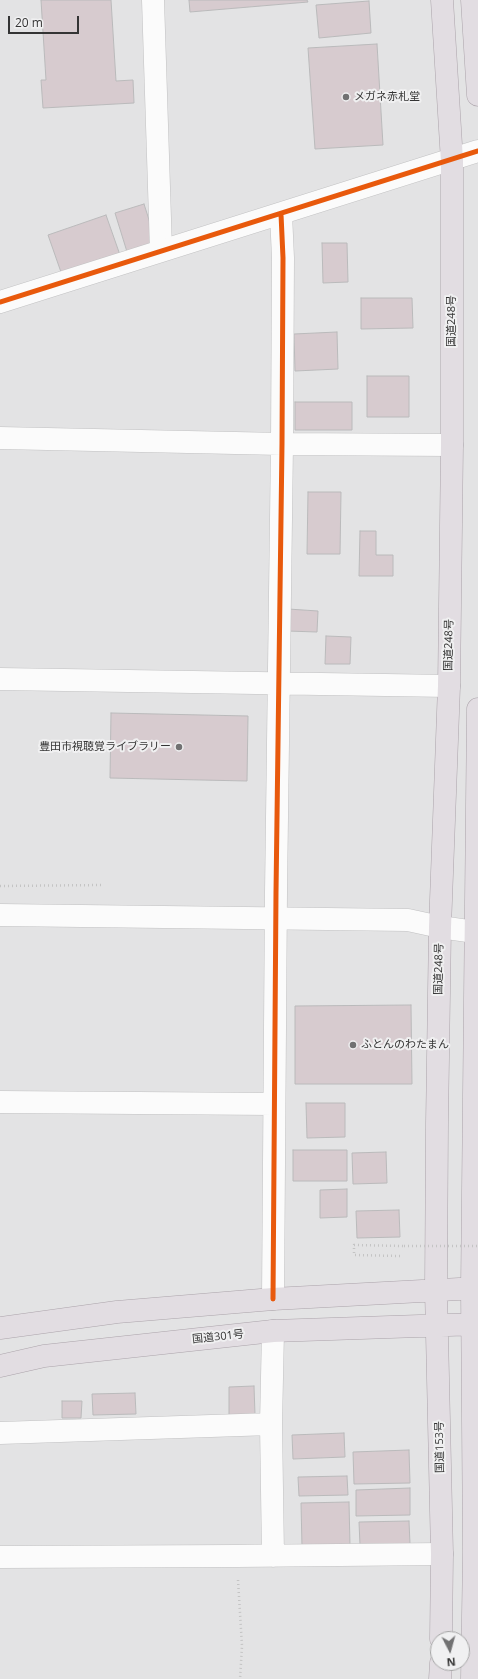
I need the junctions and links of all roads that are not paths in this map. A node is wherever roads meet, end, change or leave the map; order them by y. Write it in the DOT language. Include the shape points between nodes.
graph roads {
  1 [pos="153,0"];
  2 [pos="442,0"];
  3 [pos="472,0"];
  4 [pos="478,95"];
  5 [pos="478,151"];
  6 [pos="452,160"];
  7 [pos="281,214"];
  8 [pos="161,250"];
  9 [pos="0,302"];
  10 [pos="0,438"];
  11 [pos="282,444"];
  12 [pos="452,445"];
  13 [pos="0,679"];
  14 [pos="279,683"];
  15 [pos="449,686"];
  16 [pos="478,709"];
  17 [pos="0,916"];
  18 [pos="276,920"];
  19 [pos="440,927"];
  20 [pos="476,932"];
  21 [pos="0,1102"];
  22 [pos="274,1104"];
  23 [pos="475,1288"];
  24 [pos="436,1290"];
  25 [pos="273,1299"];
  26 [pos="475,1324"];
  27 [pos="438,1326"];
  28 [pos="0,1328"];
  29 [pos="272,1331"];
  30 [pos="0,1366"];
  31 [pos="271,1424"];
  32 [pos="0,1433"];
  33 [pos="476,1553"];
  34 [pos="442,1554"];
  35 [pos="273,1556"];
  36 [pos="0,1557"];
  37 [pos="441,1631"];
  38 [pos="472,1679"];
  1 -- 8 [label="street"];
  2 -- 6 [label="highway, 国道248号"];
  3 -- 4 [label="highway"];
  5 -- 6 [label="street"];
  6 -- 7 [label="street"];
  6 -- 12 [label="highway, 国道248号"];
  7 -- 8 [label="street"];
  7 -- 11 [label="street"];
  8 -- 9 [label="street"];
  10 -- 11 [label="street"];
  11 -- 12 [label="street"];
  11 -- 14 [label="street"];
  12 -- 15 [label="highway, 国道248号"];
  13 -- 14 [label="street"];
  14 -- 15 [label="street"];
  14 -- 18 [label="street"];
  15 -- 19 [label="highway, 国道248号"];
  16 -- 20 [label="highway"];
  17 -- 18 [label="street"];
  18 -- 19 [label="street" via="408,920"];
  18 -- 22 [label="street"];
  19 -- 20 [label="street"];
  19 -- 24 [label="highway, 国道248号"];
  20 -- 23 [label="highway"];
  21 -- 22 [label="street"];
  22 -- 25 [label="street"];
  23 -- 24 [label="highway"];
  23 -- 26 [label="highway"];
  24 -- 25 [label="highway"];
  24 -- 27 [label="highway, 国道153号"];
  25 -- 28 [label="highway" via="117,1312"];
  26 -- 27 [label="highway, 国道301号"];
  26 -- 33 [label="highway"];
  27 -- 29 [label="highway, 国道301号"];
  27 -- 34 [label="highway, 国道153号"];
  29 -- 30 [label="highway, 国道301号" via="44,1356"];
  29 -- 31 [label="street"];
  31 -- 32 [label="street"];
  31 -- 35 [label="street"];
  33 -- 38 [label="highway"];
  34 -- 35 [label="street"];
  34 -- 37 [label="highway, 国道153号"];
  35 -- 36 [label="street"];
}
